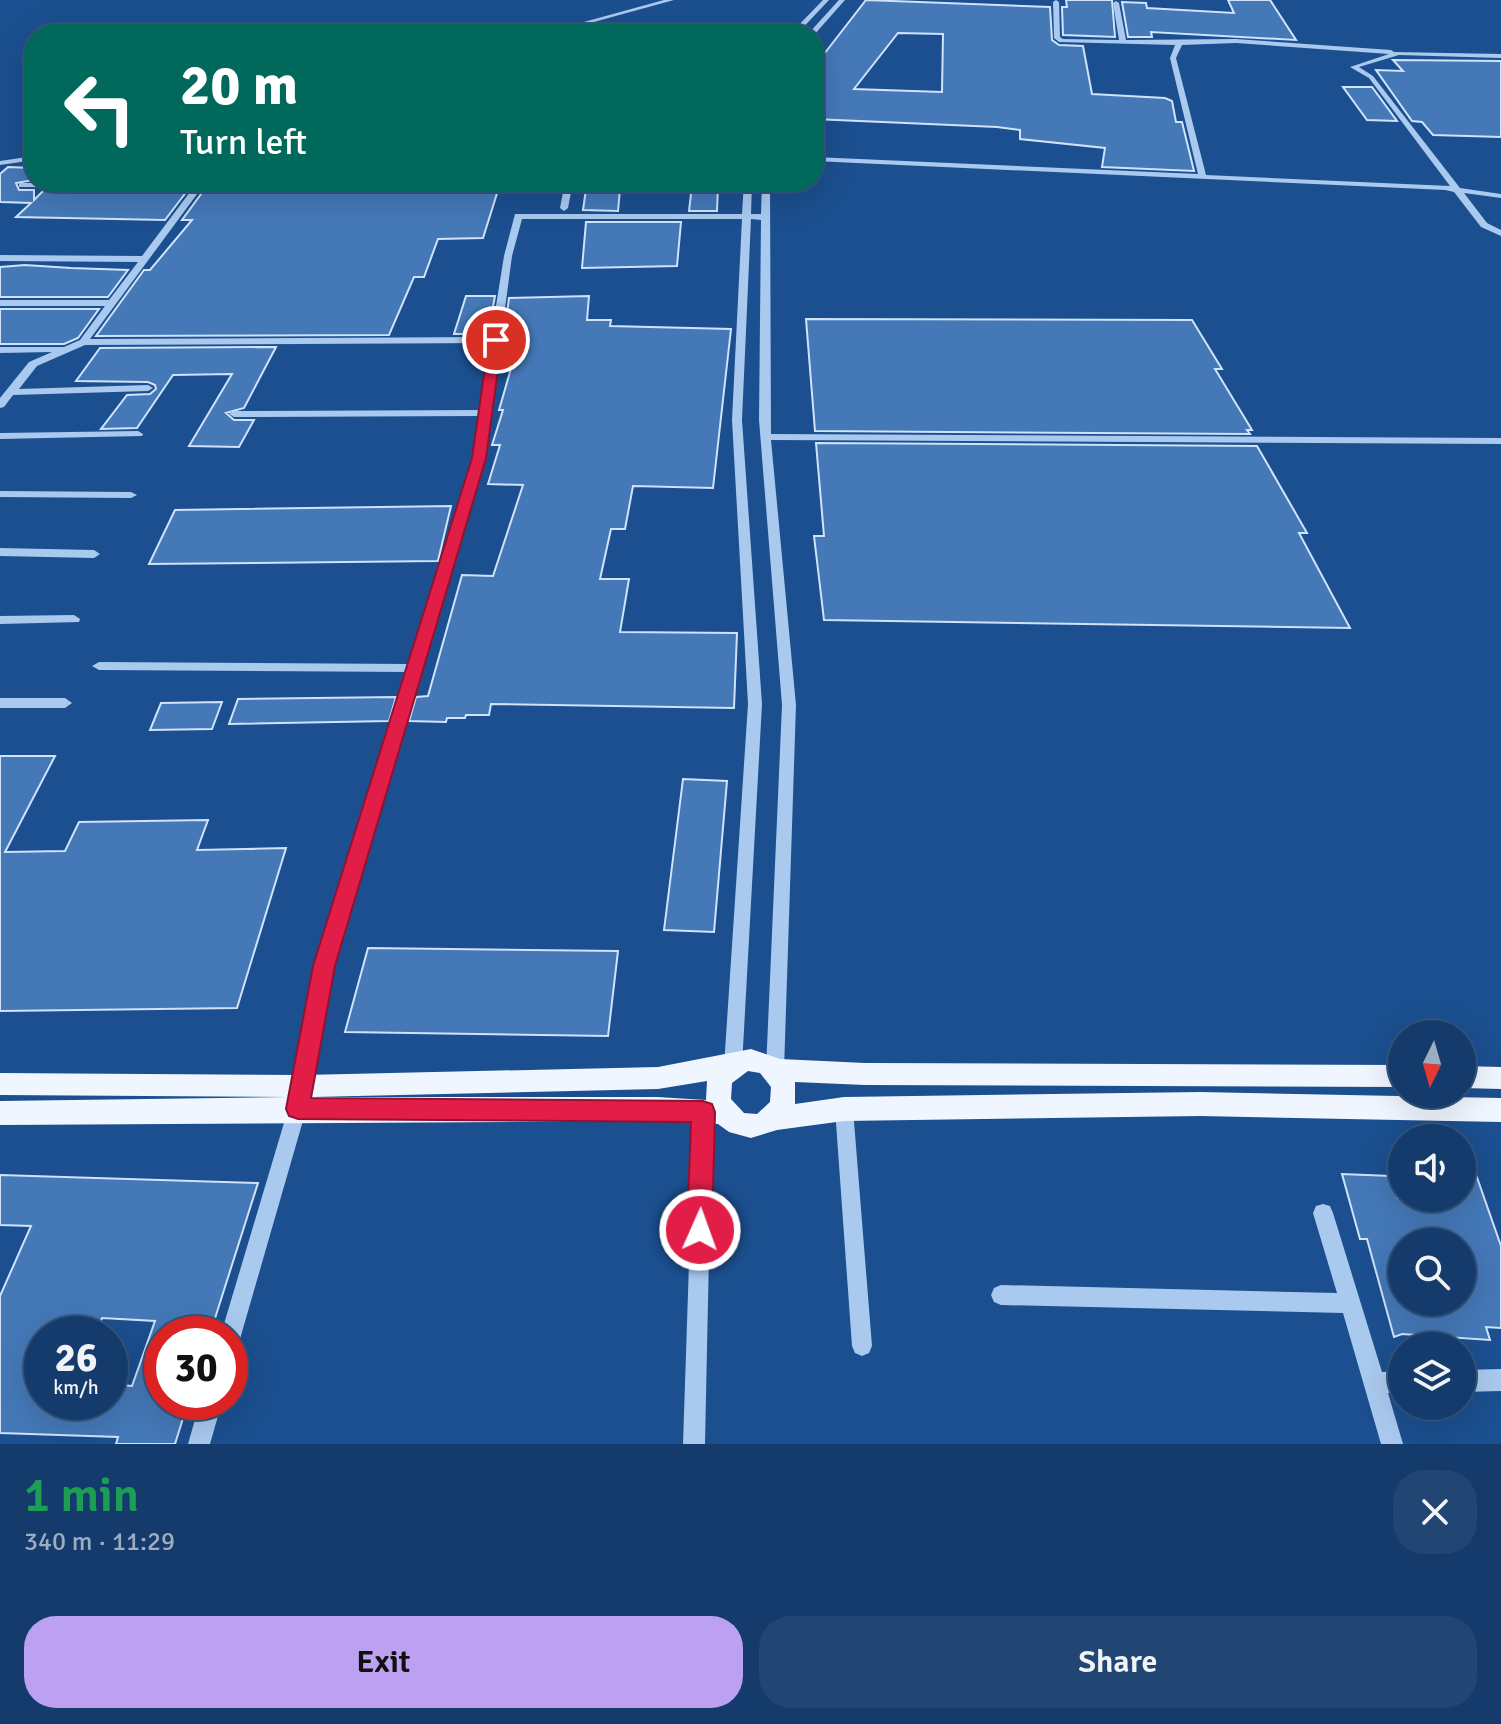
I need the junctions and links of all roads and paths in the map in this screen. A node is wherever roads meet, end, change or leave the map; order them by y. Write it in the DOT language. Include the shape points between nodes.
graph roads {
  1 [pos="671,0"];
  2 [pos="826,0"];
  3 [pos="842,0"];
  4 [pos="1056,2"];
  5 [pos="1116,3"];
  6 [pos="581,24"];
  7 [pos="803,24"];
  8 [pos="820,24"];
  9 [pos="1123,42"];
  10 [pos="1179,43"];
  11 [pos="1399,53"];
  12 [pos="1501,56"];
  13 [pos="24,159"];
  14 [pos="824,159"];
  15 [pos="0,163"];
  16 [pos="1203,177"];
  17 [pos="1455,189"];
  18 [pos="194,192"];
  19 [pos="567,192"];
  20 [pos="747,192"];
  21 [pos="766,192"];
  22 [pos="1501,196"];
  23 [pos="564,212"];
  24 [pos="746,217"];
  25 [pos="766,217"];
  26 [pos="1501,233"];
  27 [pos="0,258"];
  28 [pos="143,259"];
  29 [pos="0,303"];
  30 [pos="111,303"];
  31 [pos="496,340"];
  32 [pos="83,342"];
  33 [pos="68,349"];
  34 [pos="0,350"];
  35 [pos="148,388"];
  36 [pos="10,392"];
  37 [pos="0,405"];
  38 [pos="485,413"];
  39 [pos="234,414"];
  40 [pos="138,434"];
  41 [pos="0,436"];
  42 [pos="766,437"];
  43 [pos="1501,441"];
  44 [pos="0,494"];
  45 [pos="131,495"];
  46 [pos="0,552"];
  47 [pos="94,554"];
  48 [pos="74,619"];
  49 [pos="0,620"];
  50 [pos="99,666"];
  51 [pos="415,668"];
  52 [pos="0,703"];
  53 [pos="65,703"];
  54 [pos="733,1066"];
  55 [pos="775,1070"];
  56 [pos="1388,1076"];
  57 [pos="1476,1077"];
  58 [pos="1501,1078"];
  59 [pos="0,1084"];
  60 [pos="301,1098"];
  61 [pos="844,1109"];
  62 [pos="1501,1110"];
  63 [pos="0,1113"];
  64 [pos="714,1113"];
  65 [pos="772,1119"];
  66 [pos="1323,1213"];
  67 [pos="1001,1295"];
  68 [pos="1350,1303"];
  69 [pos="237,1316"];
  70 [pos="862,1346"];
  71 [pos="1501,1380"];
  72 [pos="1476,1381"];
  73 [pos="1375,1383"];
  74 [pos="1388,1383"];
  75 [pos="206,1420"];
  76 [pos="199,1444"];
  77 [pos="694,1444"];
  78 [pos="1392,1444"];
  1 -- 6 [label="street"];
  2 -- 7 [label="street"];
  3 -- 8 [label="street"];
  4 -- 9 [label="street" via="1061,41"];
  5 -- 9 [label="street"];
  9 -- 10 [label="street"];
  10 -- 11 [label="street" via="1236,41"];
  10 -- 16 [label="street" via="1173,58"];
  11 -- 12 [label="street"];
  11 -- 17 [label="street" via="1353,67 1371,77"];
  13 -- 15 [label="street"];
  14 -- 16 [label="street"];
  16 -- 17 [label="street"];
  17 -- 22 [label="street"];
  17 -- 26 [label="street" via="1484,225"];
  18 -- 28 [label="street"];
  19 -- 23 [label="street"];
  20 -- 24 [label="street"];
  21 -- 25 [label="street"];
  23 -- 24 [label="street"];
  23 -- 31 [label="street" via="518,216"];
  24 -- 25 [label="street"];
  24 -- 54 [label="street" via="737,420 755,704"];
  25 -- 42 [label="street"];
  27 -- 28 [label="street"];
  28 -- 30 [label="street"];
  29 -- 30 [label="street"];
  30 -- 32 [label="street"];
  31 -- 32 [label="street"];
  31 -- 38 [label="street"];
  32 -- 33 [label="street"];
  33 -- 34 [label="street"];
  33 -- 36 [label="street" via="33,364"];
  35 -- 36 [label="street"];
  36 -- 37 [label="street"];
  38 -- 39 [label="street"];
  38 -- 51 [label="street" via="479,458"];
  40 -- 41 [label="street"];
  42 -- 43 [label="street"];
  42 -- 55 [label="street" via="789,705"];
  44 -- 45 [label="street"];
  46 -- 47 [label="street"];
  48 -- 49 [label="street"];
  50 -- 51 [label="street"];
  51 -- 60 [label="street" via="324,966"];
  52 -- 53 [label="street"];
  54 -- 55 [label="main road" via="756,1062"];
  54 -- 60 [label="main road" via="658,1078"];
  54 -- 64 [label="main road" via="719,1080"];
  55 -- 56 [label="main road"];
  55 -- 65 [label="main road" via="786,1093"];
  57 -- 58 [label="main road"];
  59 -- 60 [label="main road"];
  60 -- 63 [label="main road"];
  60 -- 64 [label="main road"];
  60 -- 69 [label="street"];
  61 -- 62 [label="main road" via="1200,1104"];
  61 -- 65 [label="main road"];
  61 -- 70 [label="street"];
  64 -- 65 [label="main road" via="750,1124"];
  64 -- 77 [label="street"];
  66 -- 68 [label="street"];
  67 -- 68 [label="street"];
  68 -- 73 [label="street"];
  71 -- 72 [label="street"];
  73 -- 74 [label="street"];
  73 -- 78 [label="street"];
  75 -- 76 [label="street"];
}
